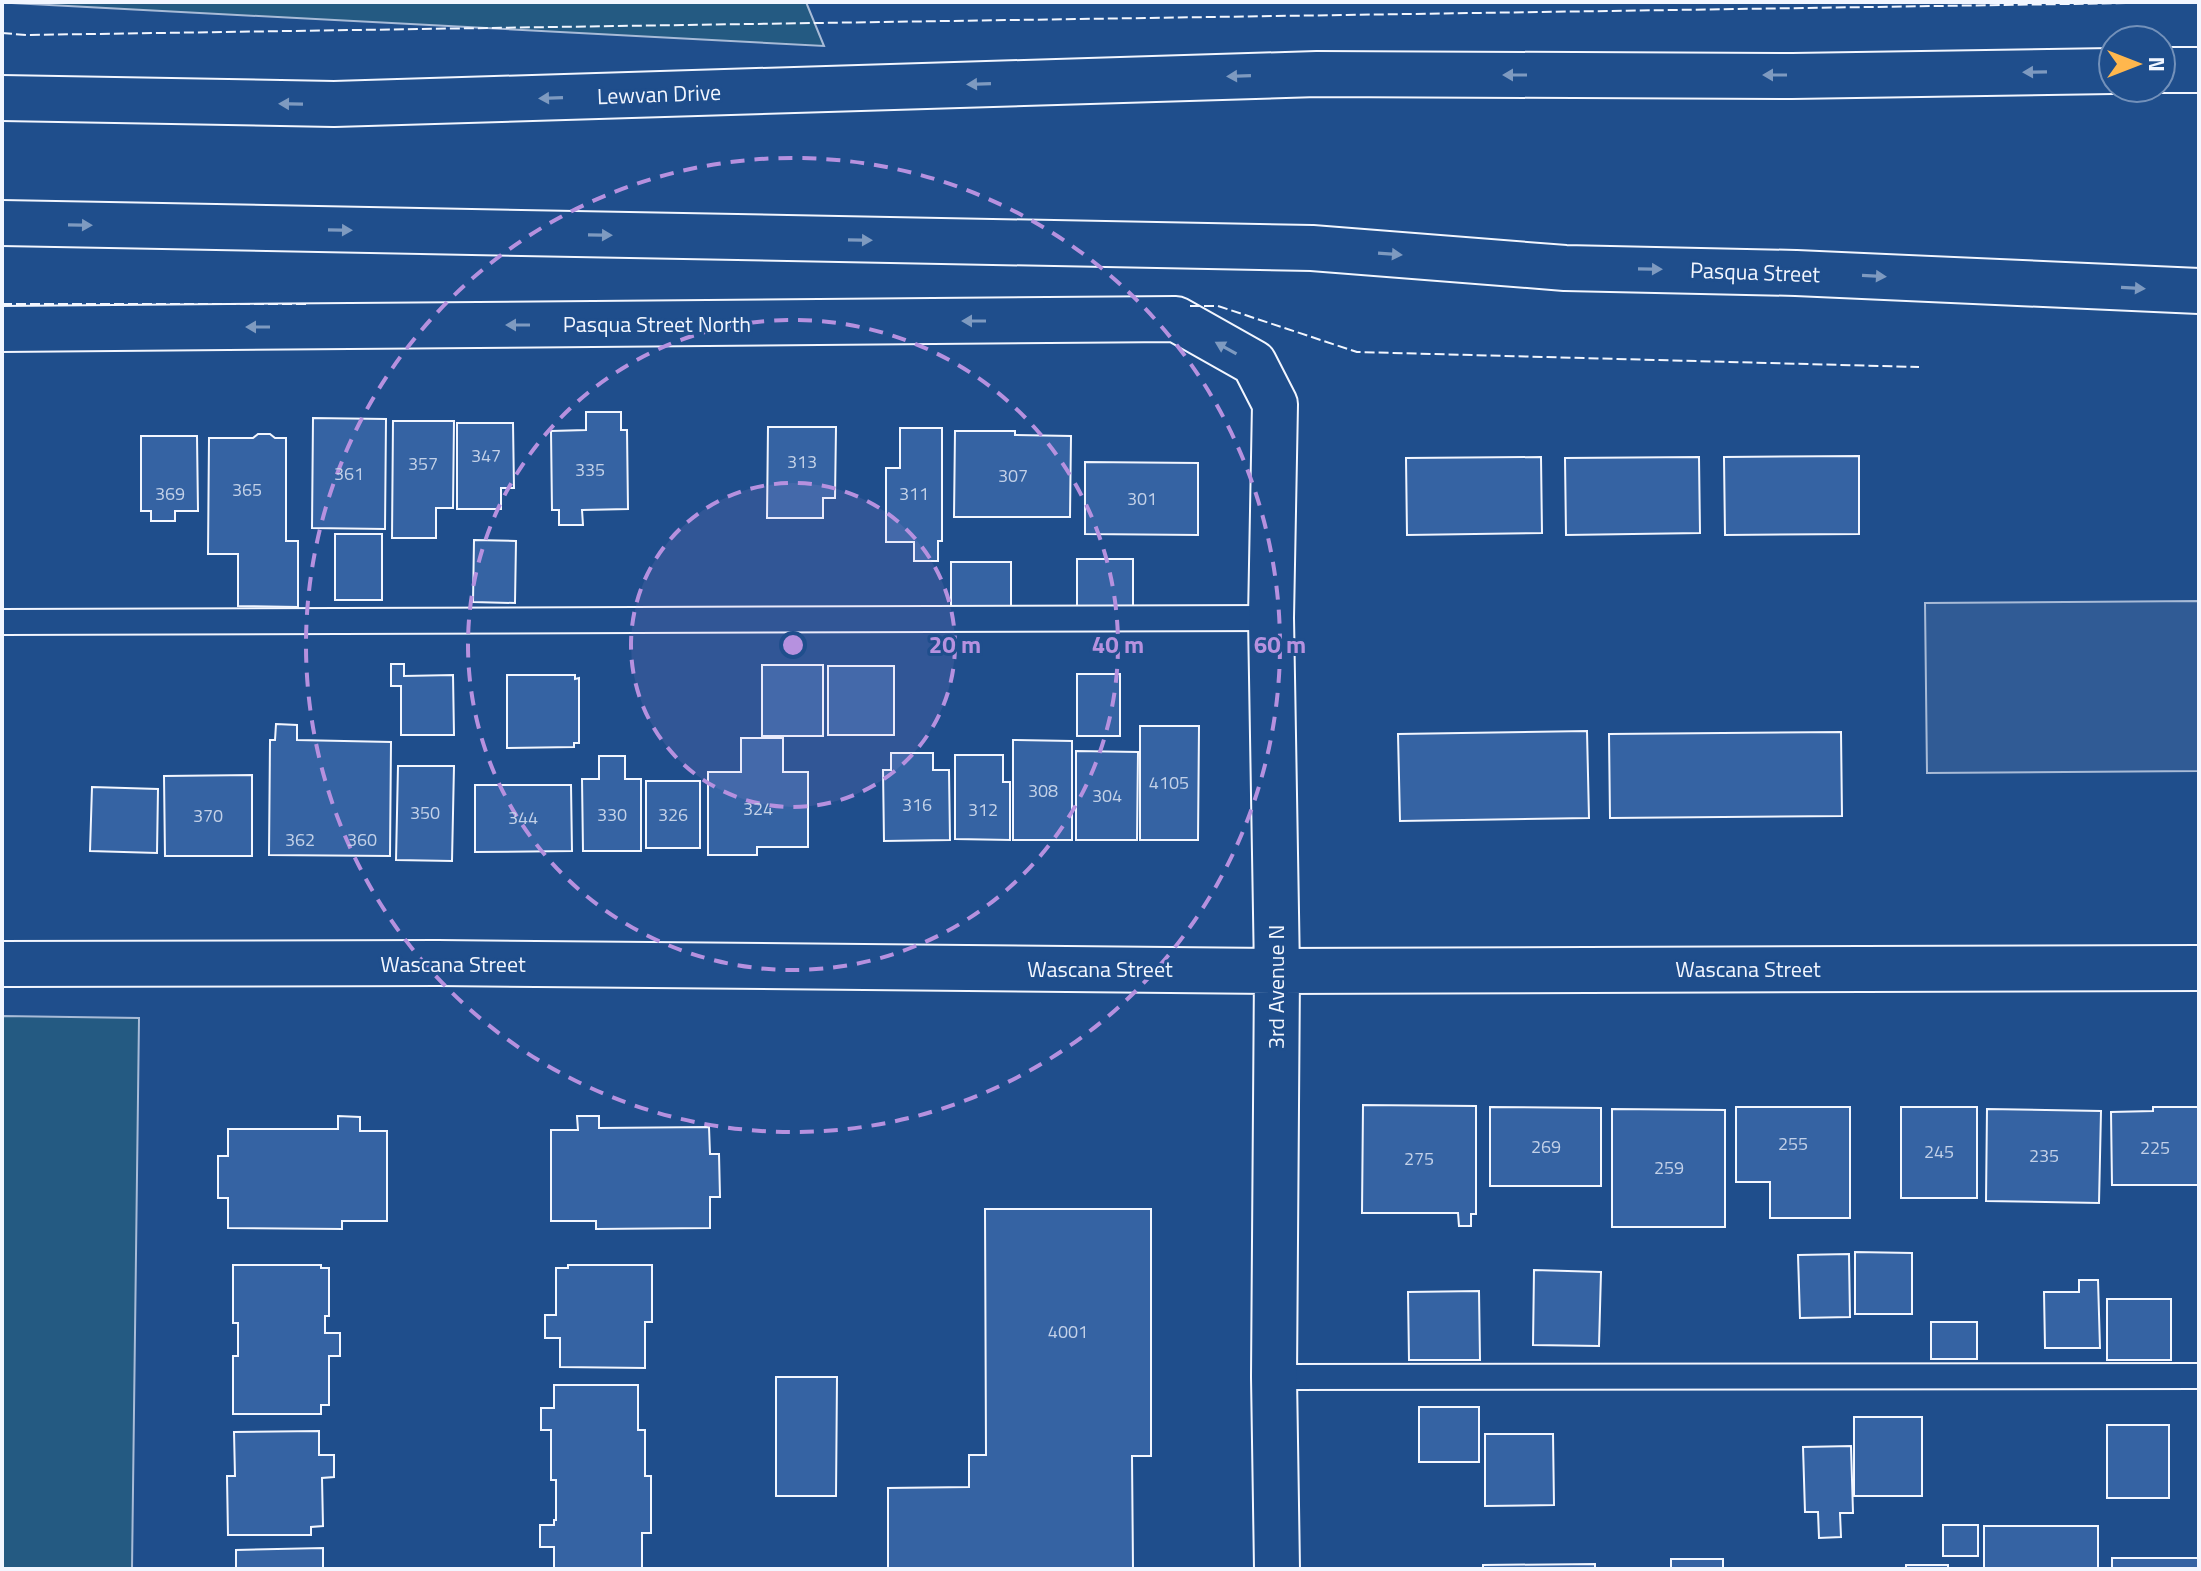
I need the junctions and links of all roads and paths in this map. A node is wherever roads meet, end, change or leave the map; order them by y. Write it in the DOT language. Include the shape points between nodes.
graph roads {
  1 [pos="2177,70"];
  2 [pos="2199,70"];
  3 [pos="2097,71"];
  4 [pos="2,98"];
  5 [pos="2,223"];
  6 [pos="2199,291"];
  7 [pos="2,329"];
  8 [pos="1275,404"];
  9 [pos="1271,618"];
  10 [pos="2,622"];
  11 [pos="2,964"];
  12 [pos="2199,968"];
  13 [pos="1277,971"];
  14 [pos="2199,1376"];
  15 [pos="1274,1377"];
  16 [pos="1277,1569"];
  1 -- 2 [label="street"];
  3 -- 4 [label="street, Lewvan Drive, one-way" via="1317,74 334,104"];
  5 -- 6 [label="street, Pasqua Street, one-way" via="1312,248 1565,268"];
  8 -- 7 [label="street, Pasqua Street North, one-way" via="1254,363 1176,319"];
  8 -- 9 [label="street, 3rd Avenue N"];
  9 -- 10 [label="lane"];
  9 -- 13 [label="street, 3rd Avenue N"];
  11 -- 13 [label="street, Wascana Street"];
  12 -- 13 [label="street, Wascana Street"];
  13 -- 15 [label="street, 3rd Avenue N"];
  14 -- 15 [label="lane"];
  15 -- 16 [label="street, 3rd Avenue N"];
}
